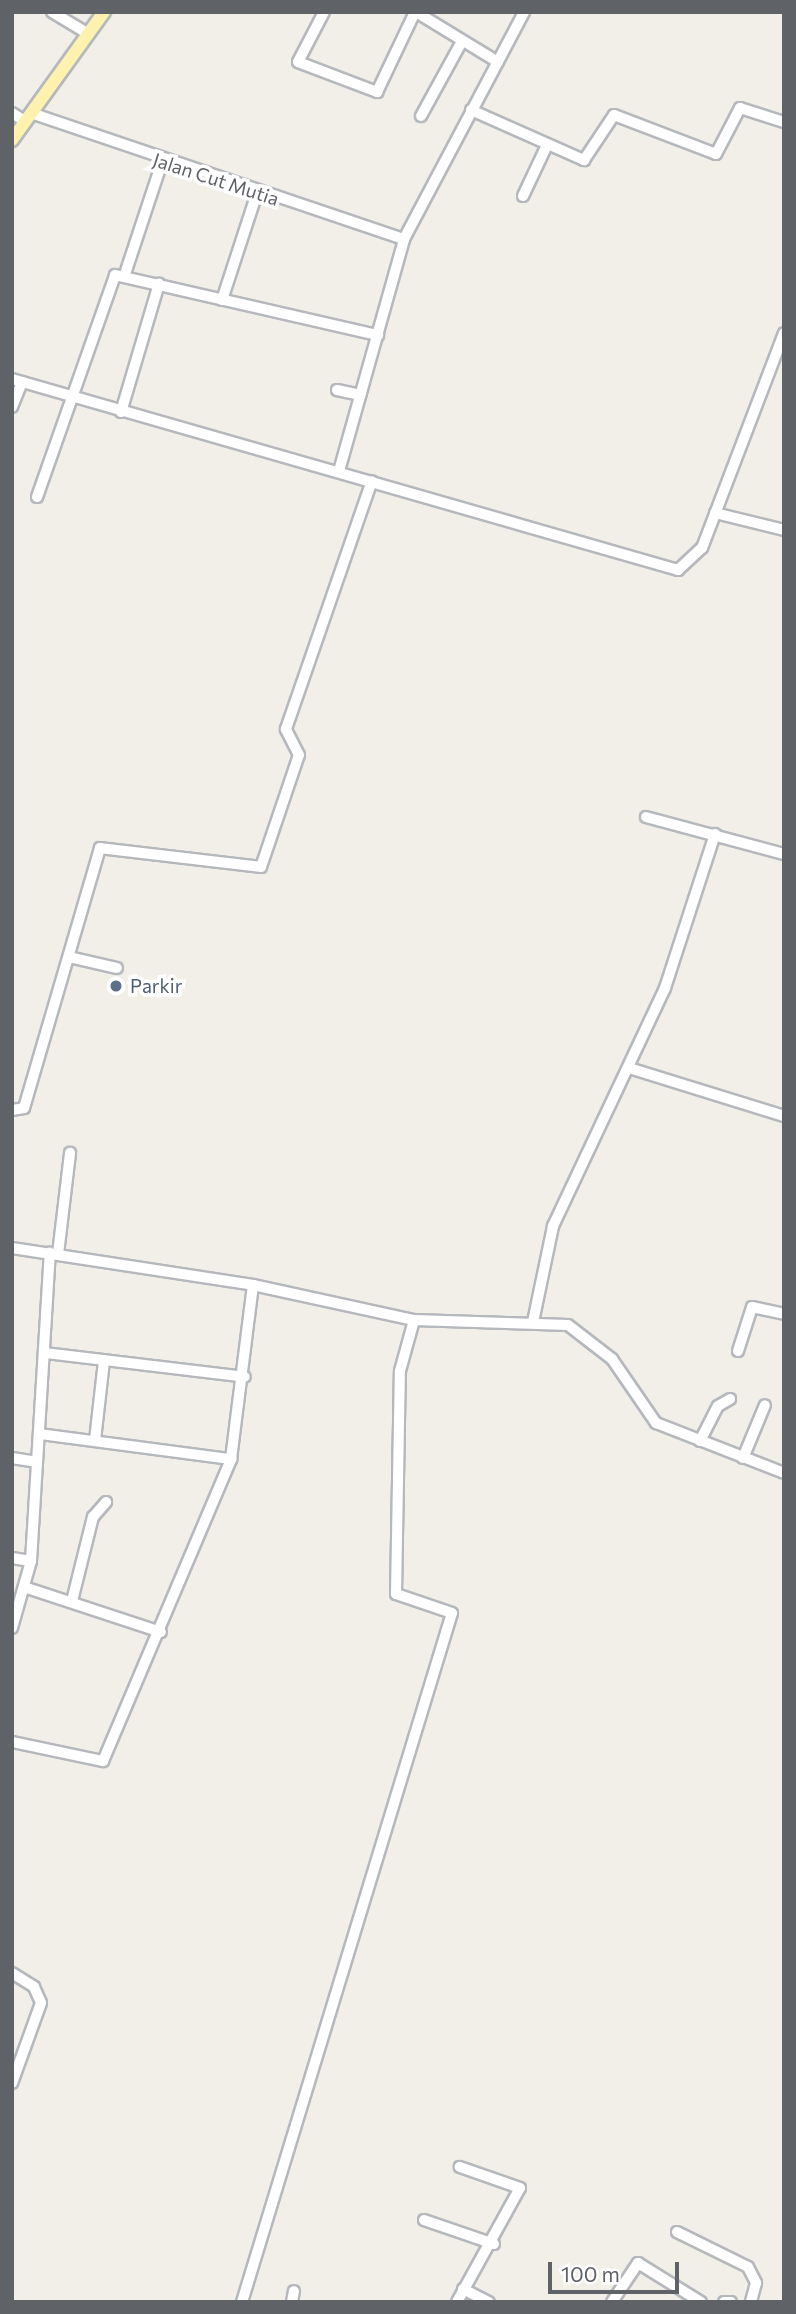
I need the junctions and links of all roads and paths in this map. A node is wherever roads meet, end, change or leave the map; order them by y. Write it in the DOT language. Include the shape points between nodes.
graph roads {
  1 [pos="52,12"];
  2 [pos="104,12"];
  3 [pos="324,12"];
  4 [pos="415,12"];
  5 [pos="524,12"];
  6 [pos="87,33"];
  7 [pos="462,41"];
  8 [pos="498,62"];
  9 [pos="471,110"];
  10 [pos="12,113"];
  11 [pos="28,117"];
  12 [pos="421,117"];
  13 [pos="784,122"];
  14 [pos="12,140"];
  15 [pos="547,145"];
  16 [pos="162,162"];
  17 [pos="257,193"];
  18 [pos="523,196"];
  19 [pos="404,239"];
  20 [pos="125,274"];
  21 [pos="159,284"];
  22 [pos="222,300"];
  23 [pos="784,333"];
  24 [pos="378,335"];
  25 [pos="17,380"];
  26 [pos="337,390"];
  27 [pos="360,395"];
  28 [pos="75,400"];
  29 [pos="12,408"];
  30 [pos="121,412"];
  31 [pos="339,471"];
  32 [pos="372,481"];
  33 [pos="37,497"];
  34 [pos="715,513"];
  35 [pos="784,530"];
  36 [pos="646,817"];
  37 [pos="715,834"];
  38 [pos="784,854"];
  39 [pos="69,957"];
  40 [pos="117,968"];
  41 [pos="629,1068"];
  42 [pos="12,1110"];
  43 [pos="784,1116"];
  44 [pos="70,1153"];
  45 [pos="12,1248"];
  46 [pos="54,1253"];
  47 [pos="253,1285"];
  48 [pos="784,1314"];
  49 [pos="414,1320"];
  50 [pos="533,1322"];
  51 [pos="738,1351"];
  52 [pos="45,1353"];
  53 [pos="104,1362"];
  54 [pos="245,1377"];
  55 [pos="730,1399"];
  56 [pos="765,1405"];
  57 [pos="40,1434"];
  58 [pos="95,1440"];
  59 [pos="700,1441"];
  60 [pos="12,1458"];
  61 [pos="743,1458"];
  62 [pos="231,1459"];
  63 [pos="36,1462"];
  64 [pos="784,1473"];
  65 [pos="106,1502"];
  66 [pos="12,1558"];
  67 [pos="31,1560"];
  68 [pos="24,1587"];
  69 [pos="72,1601"];
  70 [pos="12,1628"];
  71 [pos="161,1632"];
  72 [pos="12,1742"];
  73 [pos="12,1973"];
  74 [pos="12,2083"];
  75 [pos="460,2167"];
  76 [pos="424,2220"];
  77 [pos="677,2232"];
  78 [pos="494,2244"];
  79 [pos="463,2289"];
  80 [pos="487,2301"];
  81 [pos="242,2302"];
  82 [pos="457,2302"];
  83 [pos="612,2302"];
  84 [pos="701,2302"];
  85 [pos="724,2302"];
  86 [pos="731,2302"];
  87 [pos="751,2302"];
  1 -- 6 [label="street"];
  2 -- 6 [label="main road"];
  3 -- 4 [label="street" via="298,62 377,92"];
  4 -- 7 [label="street"];
  5 -- 8 [label="street"];
  6 -- 11 [label="main road"];
  7 -- 8 [label="street"];
  7 -- 12 [label="street"];
  8 -- 9 [label="street"];
  9 -- 15 [label="street"];
  9 -- 19 [label="street"];
  10 -- 11 [label="street, Jalan Cut Mutia"];
  11 -- 14 [label="main road"];
  11 -- 16 [label="street, Jalan Cut Mutia"];
  13 -- 15 [label="street" via="740,108 716,155 616,115 588,159"];
  15 -- 18 [label="street"];
  16 -- 17 [label="street, Jalan Cut Mutia"];
  16 -- 20 [label="street"];
  17 -- 19 [label="street, Jalan Cut Mutia"];
  17 -- 22 [label="street"];
  19 -- 24 [label="street"];
  20 -- 21 [label="street"];
  20 -- 28 [label="street" via="111,279"];
  21 -- 22 [label="street"];
  21 -- 30 [label="street"];
  22 -- 24 [label="street"];
  23 -- 34 [label="street"];
  24 -- 27 [label="street"];
  25 -- 28 [label="street"];
  25 -- 29 [label="street"];
  26 -- 27 [label="street"];
  27 -- 31 [label="street"];
  28 -- 30 [label="street"];
  28 -- 33 [label="street"];
  30 -- 31 [label="street"];
  31 -- 32 [label="street"];
  32 -- 34 [label="street" via="674,570 696,558"];
  32 -- 39 [label="street" via="286,729 299,755 261,867 103,846"];
  34 -- 35 [label="street"];
  36 -- 37 [label="street"];
  37 -- 38 [label="street"];
  37 -- 41 [label="street" via="677,958"];
  39 -- 40 [label="street"];
  39 -- 42 [label="street" via="24,1108"];
  41 -- 43 [label="street"];
  41 -- 50 [label="street" via="553,1226"];
  44 -- 46 [label="street"];
  45 -- 46 [label="street"];
  46 -- 47 [label="street"];
  46 -- 52 [label="street"];
  47 -- 49 [label="street"];
  47 -- 54 [label="street"];
  48 -- 51 [label="street" via="752,1307"];
  49 -- 50 [label="street"];
  49 -- 81 [label="street" via="400,1371 396,1594 453,1614"];
  50 -- 59 [label="street" via="585,1334 612,1359 656,1423"];
  52 -- 53 [label="street"];
  52 -- 57 [label="street"];
  53 -- 54 [label="street"];
  53 -- 58 [label="street"];
  54 -- 62 [label="street"];
  55 -- 59 [label="street" via="718,1406"];
  56 -- 61 [label="street"];
  57 -- 58 [label="street"];
  57 -- 63 [label="street"];
  58 -- 62 [label="street"];
  59 -- 61 [label="street"];
  60 -- 63 [label="street"];
  61 -- 64 [label="street"];
  62 -- 71 [label="street"];
  63 -- 67 [label="street"];
  65 -- 69 [label="street" via="93,1517"];
  66 -- 67 [label="street"];
  67 -- 68 [label="street"];
  68 -- 69 [label="street"];
  68 -- 70 [label="street"];
  69 -- 71 [label="street"];
  71 -- 72 [label="street" via="100,1763"];
  73 -- 74 [label="street" via="34,1987 41,2003"];
  75 -- 78 [label="street" via="519,2187"];
  76 -- 78 [label="street"];
  77 -- 87 [label="street" via="748,2267 756,2283"];
  78 -- 79 [label="street"];
  79 -- 80 [label="street"];
  79 -- 82 [label="street"];
  83 -- 84 [label="street" via="638,2263"];
  85 -- 86 [label="street"];
}
